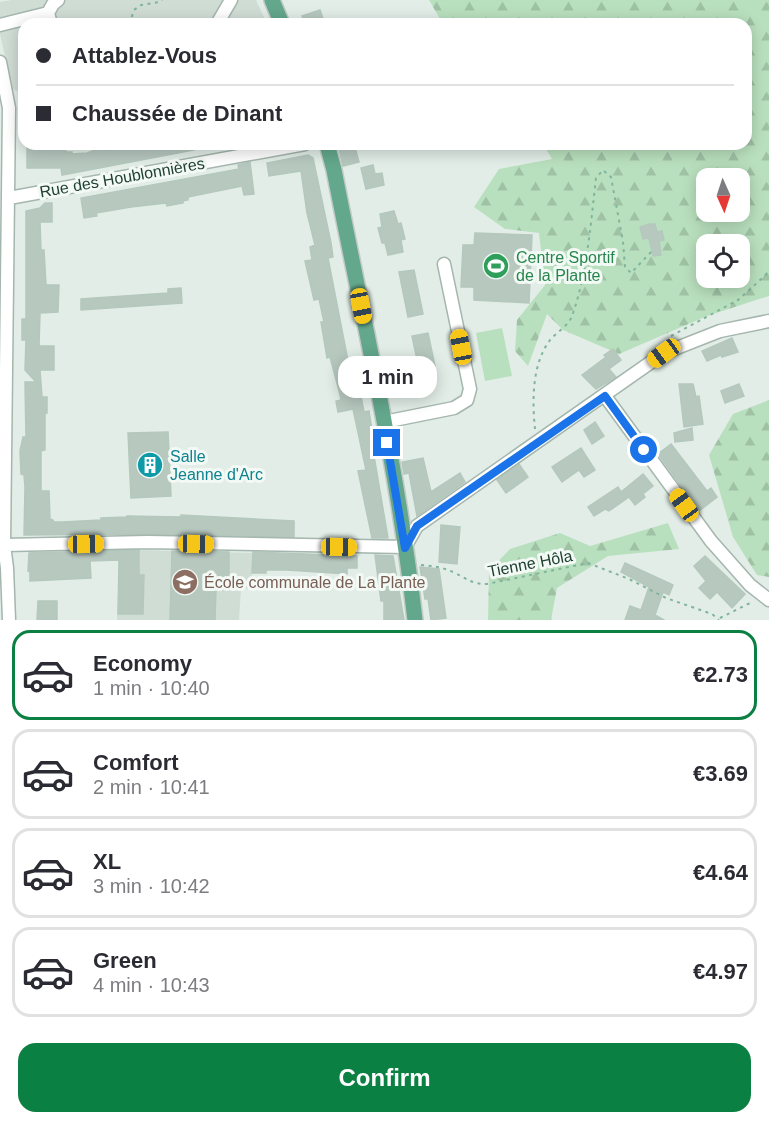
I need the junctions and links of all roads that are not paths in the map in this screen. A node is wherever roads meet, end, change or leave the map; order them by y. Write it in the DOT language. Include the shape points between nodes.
graph roads {
  1 [pos="58,0"];
  2 [pos="231,0"];
  3 [pos="272,0"];
  4 [pos="49,18"];
  5 [pos="220,18"];
  6 [pos="280,18"];
  7 [pos="18,22"];
  8 [pos="0,25"];
  9 [pos="0,62"];
  10 [pos="272,150"];
  11 [pos="329,150"];
  12 [pos="9,198"];
  13 [pos="444,264"];
  14 [pos="769,321"];
  15 [pos="605,396"];
  16 [pos="384,422"];
  17 [pos="4,545"];
  18 [pos="405,548"];
  19 [pos="767,598"];
  20 [pos="9,620"];
  21 [pos="415,620"];
  1 -- 4 [label="street"];
  2 -- 5 [label="street"];
  3 -- 6 [label="main road"];
  7 -- 8 [label="street"];
  9 -- 12 [label="street" via="9,108"];
  10 -- 12 [label="street, Rue des Houblonnières"];
  11 -- 16 [label="main road"];
  12 -- 17 [label="street"];
  13 -- 16 [label="street" via="470,389 467,400 454,408"];
  14 -- 15 [label="street" via="720,331 664,353"];
  15 -- 18 [label="street" via="417,526"];
  15 -- 19 [label="street" via="711,541 750,585"];
  16 -- 18 [label="main road"];
  17 -- 18 [label="street" via="148,542"];
  17 -- 20 [label="street"];
  18 -- 21 [label="main road"];
}
